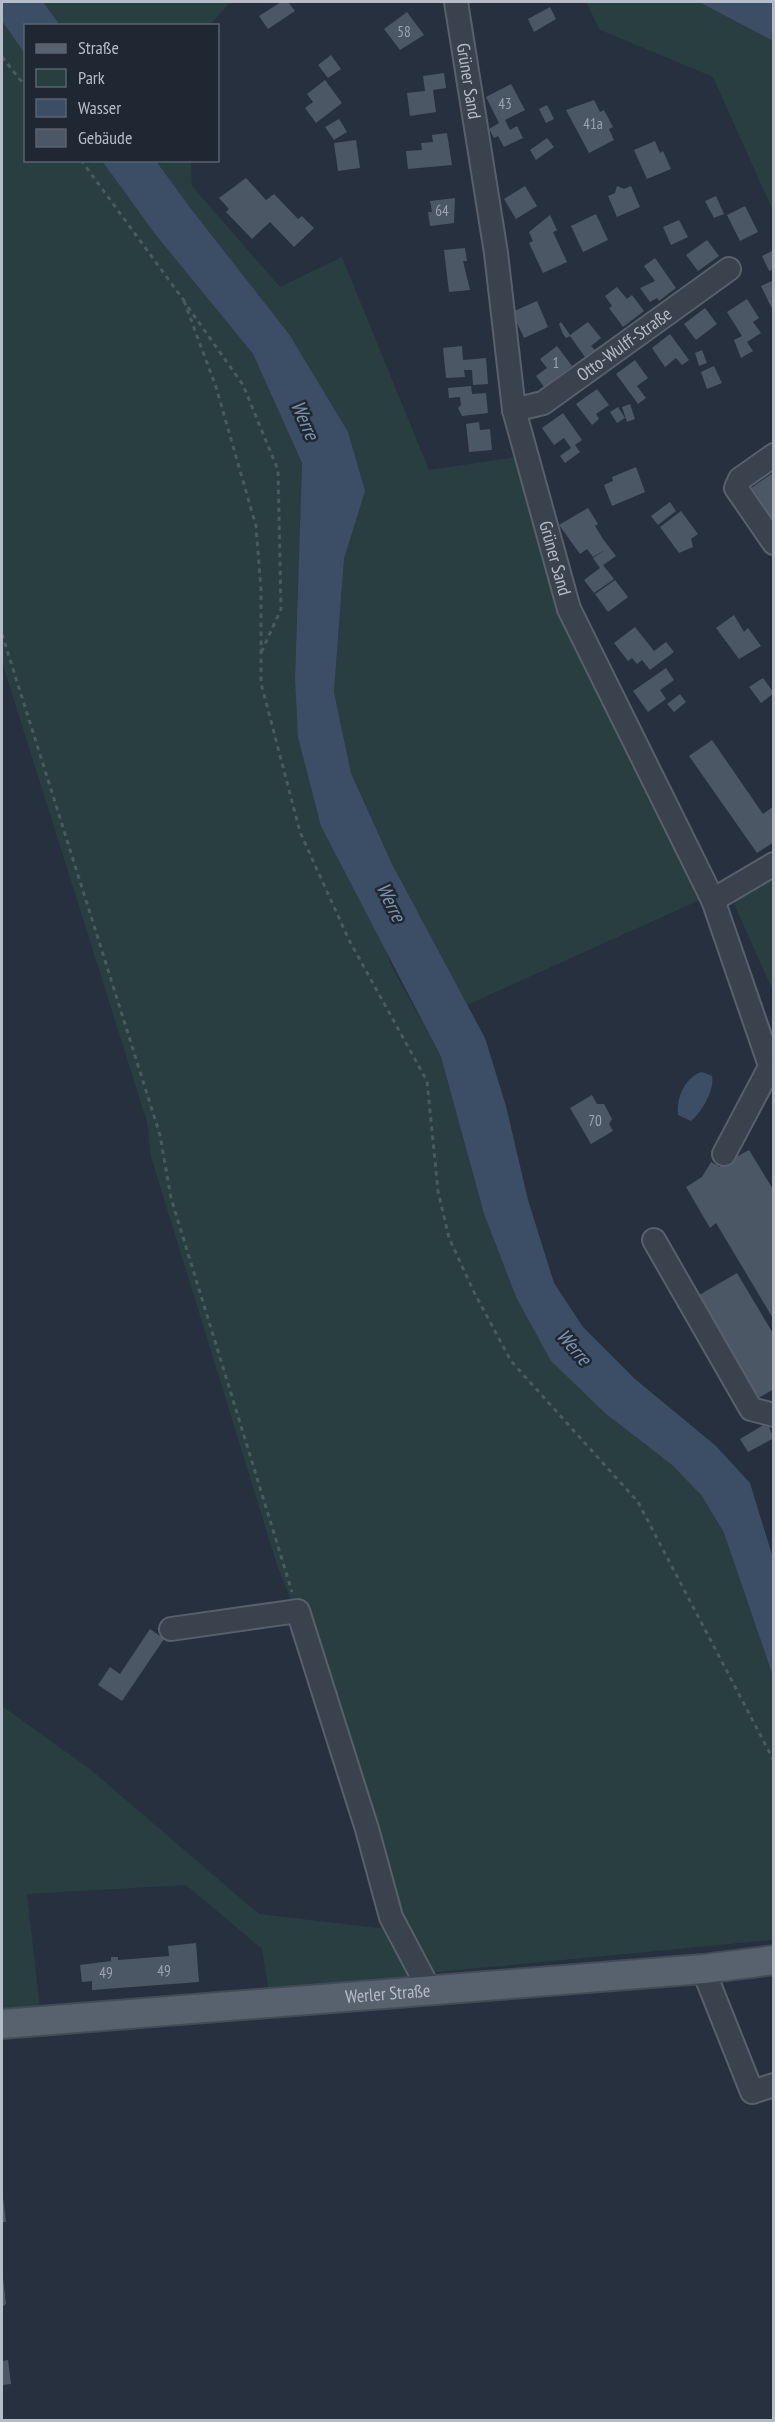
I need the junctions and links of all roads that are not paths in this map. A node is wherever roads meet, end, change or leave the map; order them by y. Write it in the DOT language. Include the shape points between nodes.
graph roads {
  1 [pos="456,2"];
  2 [pos="729,268"];
  3 [pos="514,410"];
  4 [pos="774,455"];
  5 [pos="774,543"];
  6 [pos="774,864"];
  7 [pos="713,900"];
  8 [pos="772,1072"];
  9 [pos="724,1154"];
  10 [pos="654,1240"];
  11 [pos="774,1415"];
  12 [pos="171,1629"];
  13 [pos="774,1960"];
  14 [pos="703,1969"];
  15 [pos="429,1989"];
  16 [pos="2,2024"];
  17 [pos="774,2085"];
  1 -- 3 [label="street, Grüner Sand" via="496,253"];
  2 -- 3 [label="street, Otto-Wulff-Straße" via="543,403"];
  3 -- 7 [label="street, Grüner Sand" via="569,609"];
  4 -- 5 [label="street" via="740,479 736,488"];
  6 -- 7 [label="street"];
  7 -- 8 [label="street, Grüner Sand"];
  8 -- 9 [label="street"];
  10 -- 11 [label="street" via="751,1409"];
  12 -- 15 [label="street" via="298,1611 391,1917"];
  13 -- 14 [label="main road, Werler Straße"];
  14 -- 15 [label="main road, Werler Straße"];
  14 -- 17 [label="street" via="752,2092"];
  15 -- 16 [label="main road, Werler Straße"];
}
